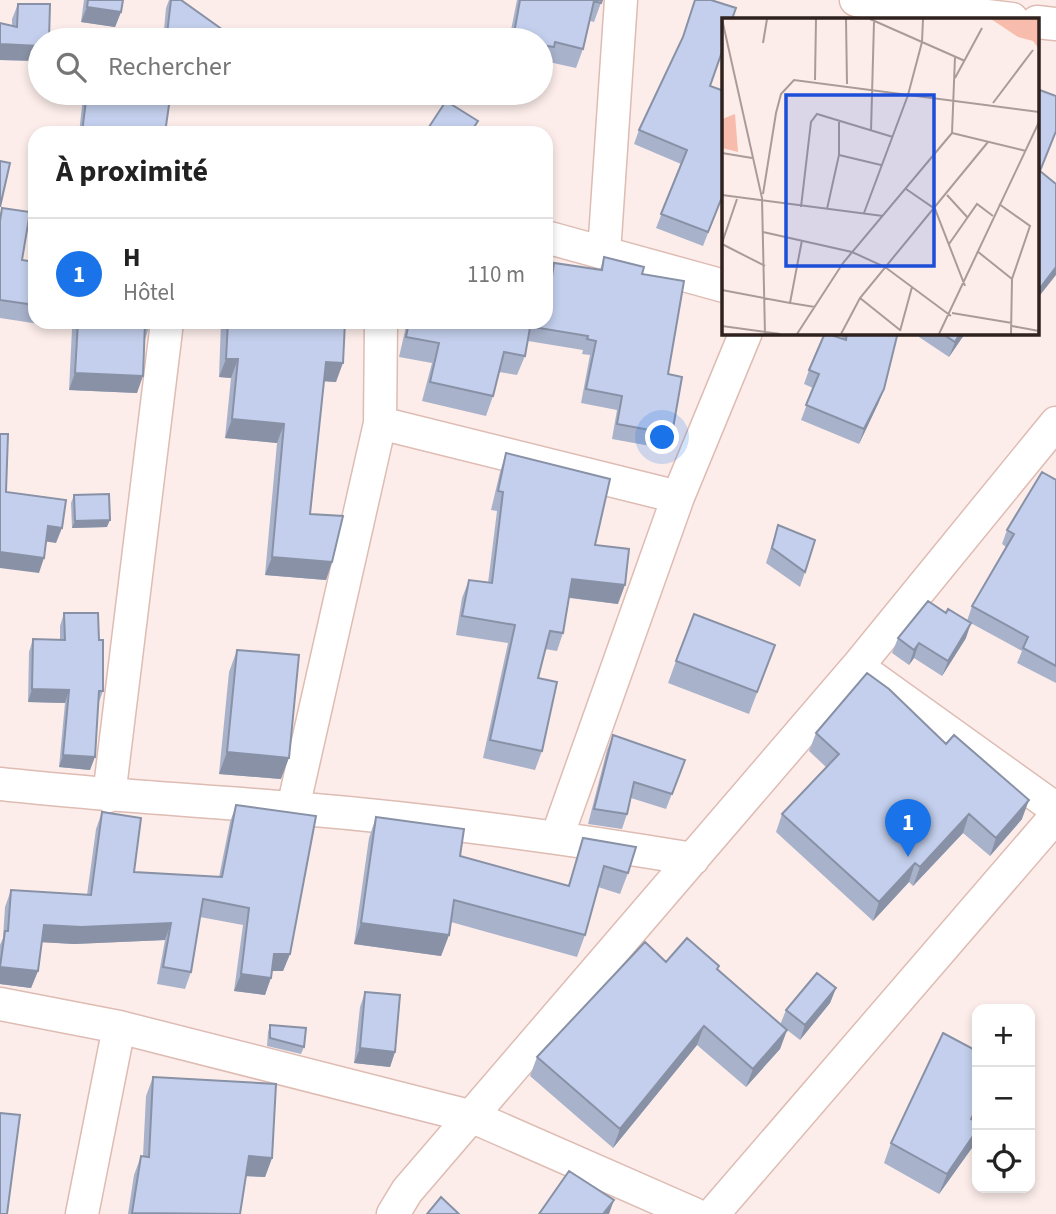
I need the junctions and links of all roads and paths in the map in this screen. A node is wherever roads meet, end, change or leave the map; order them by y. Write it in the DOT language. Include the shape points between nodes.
graph roads {
  1 [pos="621,0"];
  2 [pos="864,6"];
  3 [pos="1001,18"];
  4 [pos="1038,22"];
  5 [pos="1056,24"];
  6 [pos="553,239"];
  7 [pos="604,253"];
  8 [pos="722,286"];
  9 [pos="166,329"];
  10 [pos="381,329"];
  11 [pos="745,334"];
  12 [pos="380,423"];
  13 [pos="1056,423"];
  14 [pos="678,497"];
  15 [pos="857,667"];
  16 [pos="0,784"];
  17 [pos="109,796"];
  18 [pos="293,808"];
  19 [pos="1056,809"];
  20 [pos="1056,816"];
  21 [pos="557,837"];
  22 [pos="693,859"];
  23 [pos="0,1004"];
  24 [pos="119,1027"];
  25 [pos="473,1117"];
  26 [pos="82,1214"];
  27 [pos="393,1214"];
  28 [pos="694,1214"];
  29 [pos="713,1214"];
  1 -- 7 [label="street"];
  2 -- 3 [label="street"];
  4 -- 5 [label="street"];
  6 -- 7 [label="street"];
  7 -- 8 [label="street"];
  9 -- 17 [label="street"];
  10 -- 12 [label="street"];
  11 -- 14 [label="street"];
  12 -- 14 [label="street"];
  12 -- 18 [label="street"];
  13 -- 15 [label="street"];
  14 -- 21 [label="street"];
  15 -- 19 [label="street"];
  15 -- 22 [label="street"];
  16 -- 17 [label="street"];
  17 -- 18 [label="street"];
  18 -- 21 [label="street"];
  20 -- 29 [label="street"];
  21 -- 22 [label="street"];
  22 -- 25 [label="street"];
  23 -- 24 [label="street"];
  24 -- 25 [label="street"];
  24 -- 26 [label="street"];
  25 -- 27 [label="street" via="407,1191"];
  25 -- 28 [label="street"];
}
